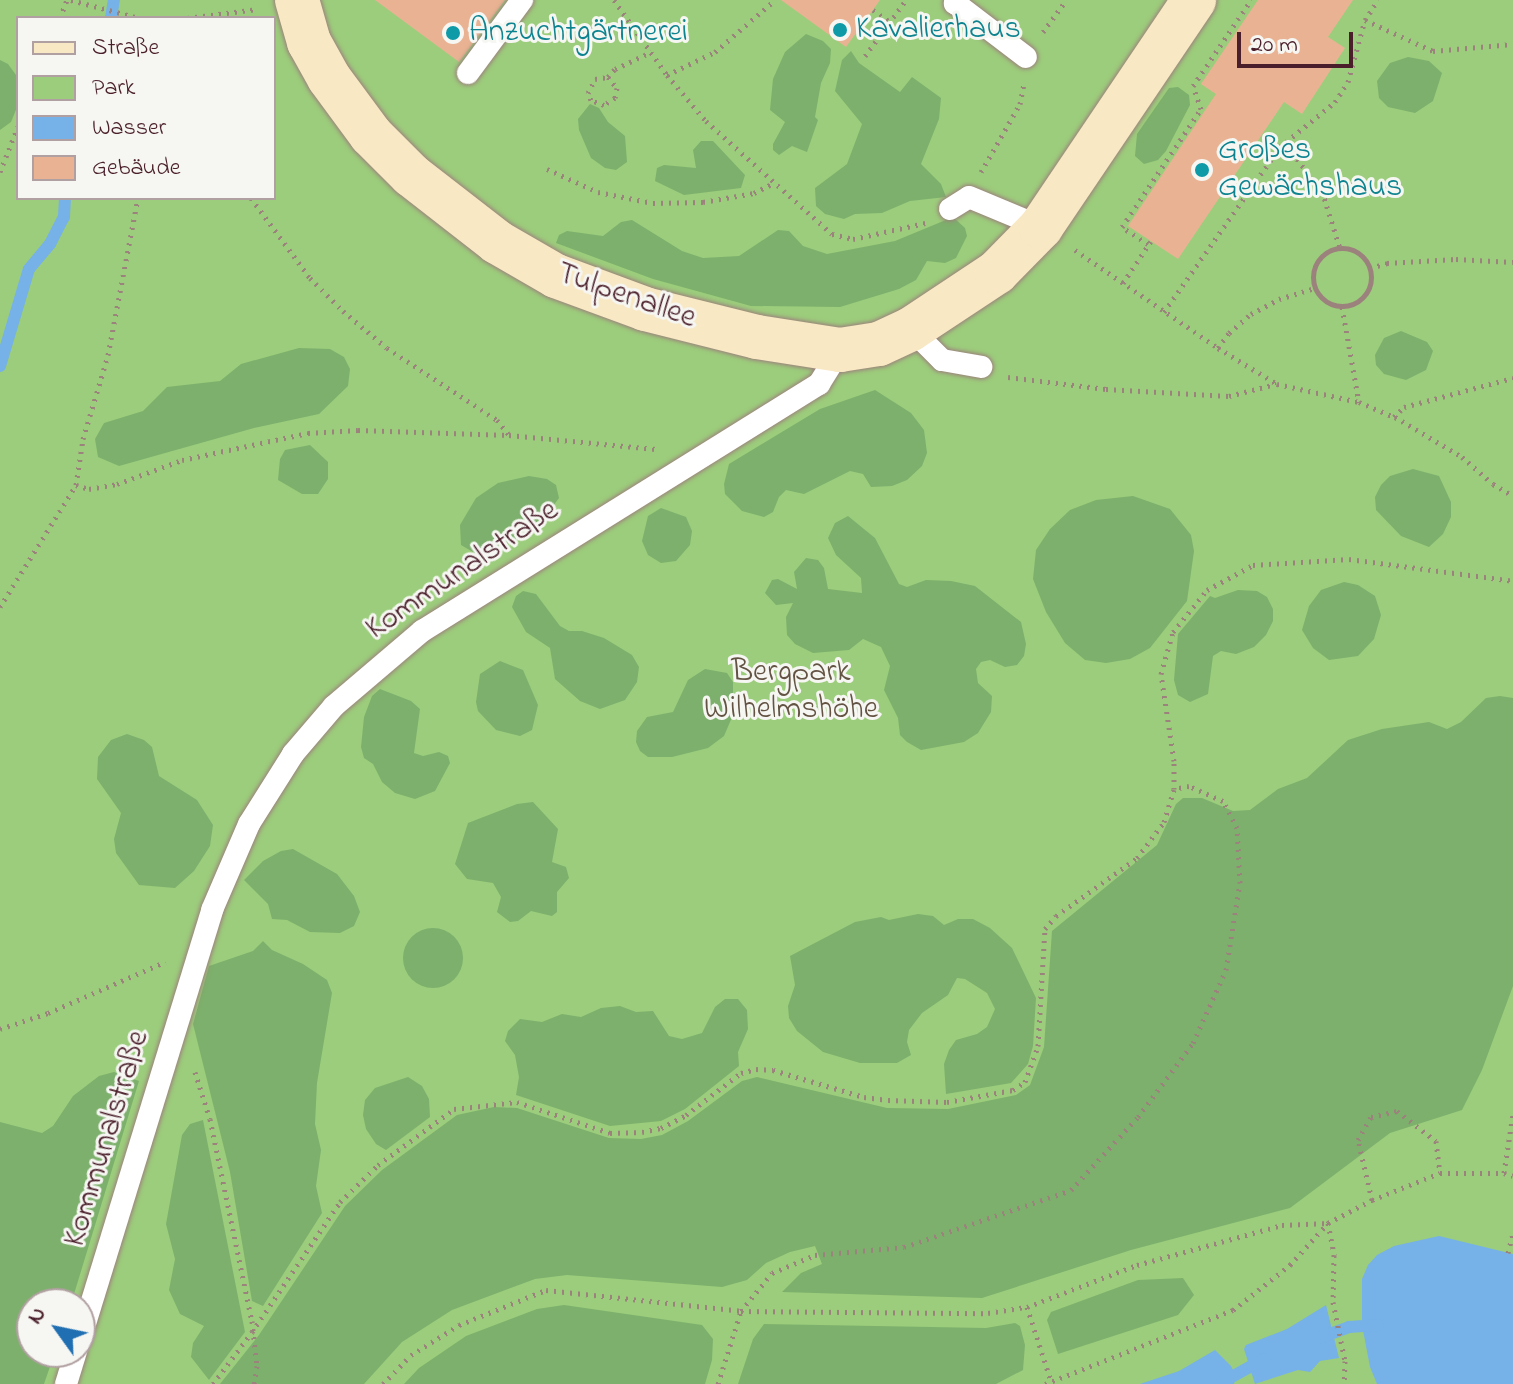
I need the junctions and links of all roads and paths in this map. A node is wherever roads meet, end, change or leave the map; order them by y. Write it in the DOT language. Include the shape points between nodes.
graph roads {
  1 [pos="69,0"];
  2 [pos="522,0"];
  3 [pos="614,0"];
  4 [pos="775,0"];
  5 [pos="906,0"];
  6 [pos="1066,0"];
  7 [pos="1194,0"];
  8 [pos="1251,0"];
  9 [pos="1378,0"];
  10 [pos="955,1"];
  11 [pos="297,2"];
  12 [pos="873,10"];
  13 [pos="131,16"];
  14 [pos="201,16"];
  15 [pos="1365,20"];
  16 [pos="890,22"];
  17 [pos="1045,28"];
  18 [pos="1513,44"];
  19 [pos="651,52"];
  20 [pos="865,56"];
  21 [pos="1026,57"];
  22 [pos="468,73"];
  23 [pos="667,75"];
  24 [pos="608,77"];
  25 [pos="16,131"];
  26 [pos="1280,147"];
  27 [pos="547,169"];
  28 [pos="0,172"];
  29 [pos="772,184"];
  30 [pos="138,200"];
  31 [pos="252,200"];
  32 [pos="959,203"];
  33 [pos="1041,227"];
  34 [pos="1340,248"];
  35 [pos="1513,262"];
  36 [pos="1370,268"];
  37 [pos="1123,283"];
  38 [pos="1314,288"];
  39 [pos="1342,307"];
  40 [pos="1164,312"];
  41 [pos="911,329"];
  42 [pos="1218,348"];
  43 [pos="840,350"];
  44 [pos="981,367"];
  45 [pos="1513,378"];
  46 [pos="1277,384"];
  47 [pos="1359,402"];
  48 [pos="1394,417"];
  49 [pos="509,435"];
  50 [pos="678,469"];
  51 [pos="76,485"];
  52 [pos="1513,496"];
  53 [pos="1513,581"];
  54 [pos="0,607"];
  55 [pos="1174,789"];
  56 [pos="192,969"];
  57 [pos="0,1029"];
  58 [pos="171,1040"];
  59 [pos="1513,1114"];
  60 [pos="1440,1173"];
  61 [pos="1504,1173"];
  62 [pos="1513,1176"];
  63 [pos="1372,1200"];
  64 [pos="1328,1223"];
  65 [pos="1513,1233"];
  66 [pos="1508,1253"];
  67 [pos="96,1288"];
  68 [pos="1027,1307"];
  69 [pos="741,1311"];
  70 [pos="252,1332"];
  71 [pos="1048,1382"];
  72 [pos="213,1384"];
  73 [pos="254,1384"];
  74 [pos="383,1384"];
  75 [pos="718,1384"];
  76 [pos="1344,1384"];
  1 -- 13 [label="path"];
  2 -- 22 [label="lane"];
  3 -- 19 [label="path"];
  4 -- 23 [label="path" via="715,52"];
  5 -- 16 [label="path"];
  6 -- 17 [label="path"];
  7 -- 33 [label="main road, Tulpenallee"];
  8 -- 37 [label="path" via="1193,86 1201,109 1122,227 1150,243"];
  9 -- 15 [label="path"];
  10 -- 21 [label="lane"];
  11 -- 14 [label="path"];
  11 -- 43 [label="main road, Tulpenallee" via="309,42 329,78 371,135 411,175 497,242 556,276 645,309 744,334"];
  12 -- 16 [label="path"];
  15 -- 18 [label="path" via="1433,51"];
  15 -- 26 [label="path" via="1348,82 1335,102"];
  16 -- 20 [label="path"];
  19 -- 23 [label="path"];
  19 -- 24 [label="path"];
  21 -- 32 [label="path" via="1020,104"];
  23 -- 29 [label="path"];
  24 -- 24 [label="path" via="595,79 591,100 604,105 615,98 617,88"];
  25 -- 28 [label="path"];
  26 -- 34 [label="path" via="1297,159 1322,191"];
  26 -- 40 [label="path"];
  27 -- 29 [label="path" via="598,192 653,203 703,202 754,193"];
  29 -- 32 [label="path" via="832,234 853,239 920,225"];
  30 -- 51 [label="path"];
  31 -- 49 [label="path" via="310,278 343,311 399,357 497,420"];
  32 -- 33 [label="lane"];
  33 -- 37 [label="path"];
  33 -- 41 [label="main road, Tulpenallee" via="997,272"];
  34 -- 36 [label="path" via="1361,255"];
  34 -- 38 [label="path" via="1315,264"];
  35 -- 36 [label="path" via="1456,259"];
  36 -- 39 [label="path" via="1370,286 1360,301"];
  37 -- 40 [label="path"];
  38 -- 39 [label="path" via="1330,305"];
  38 -- 42 [label="path" via="1251,314"];
  39 -- 47 [label="path"];
  40 -- 42 [label="path"];
  41 -- 43 [label="main road, Tulpenallee" via="879,344"];
  41 -- 44 [label="lane" via="942,360"];
  42 -- 46 [label="path"];
  43 -- 50 [label="lane, Kommunalstraße" via="819,384"];
  44 -- 46 [label="path" via="1001,376 1106,389 1229,396"];
  45 -- 48 [label="path" via="1404,407"];
  46 -- 47 [label="path"];
  47 -- 48 [label="path"];
  48 -- 52 [label="path" via="1462,457"];
  49 -- 50 [label="path" via="663,450"];
  49 -- 51 [label="path" via="308,433 182,460 117,484 89,489"];
  50 -- 56 [label="lane, Kommunalstraße" via="422,631 334,706 293,754 249,824"];
  51 -- 54 [label="path"];
  53 -- 55 [label="path" via="1349,559 1253,565 1219,581 1173,632 1161,674"];
  55 -- 69 [label="path" via="1189,786 1223,801 1237,828 1240,883 1226,970 1193,1043 1138,1117 1071,1190 904,1247 815,1255 772,1273"];
  55 -- 70 [label="path" via="1164,822 1145,850 1045,929 1038,1046 1025,1082 1013,1090 947,1102 888,1100 756,1069 741,1073 686,1115 642,1132 610,1133 517,1102 454,1109 378,1165 340,1202"];
  56 -- 57 [label="path" via="159,961 48,1013"];
  56 -- 58 [label="lane, Kommunalstraße"];
  58 -- 67 [label="lane, Kommunalstraße"];
  58 -- 70 [label="path" via="186,1045 210,1119"];
  59 -- 61 [label="path"];
  60 -- 61 [label="path"];
  60 -- 63 [label="path"];
  60 -- 63 [label="path" via="1436,1141 1397,1111 1371,1117 1358,1140"];
  61 -- 62 [label="path"];
  63 -- 64 [label="path"];
  64 -- 68 [label="path" via="1282,1225 1137,1265"];
  64 -- 71 [label="path" via="1290,1265 1233,1310"];
  64 -- 76 [label="path"];
  65 -- 66 [label="path"];
  68 -- 69 [label="path" via="988,1313"];
  68 -- 71 [label="path"];
  69 -- 74 [label="path" via="546,1290 459,1325 411,1355"];
  69 -- 75 [label="path"];
  70 -- 72 [label="path"];
  70 -- 73 [label="path"];
}
